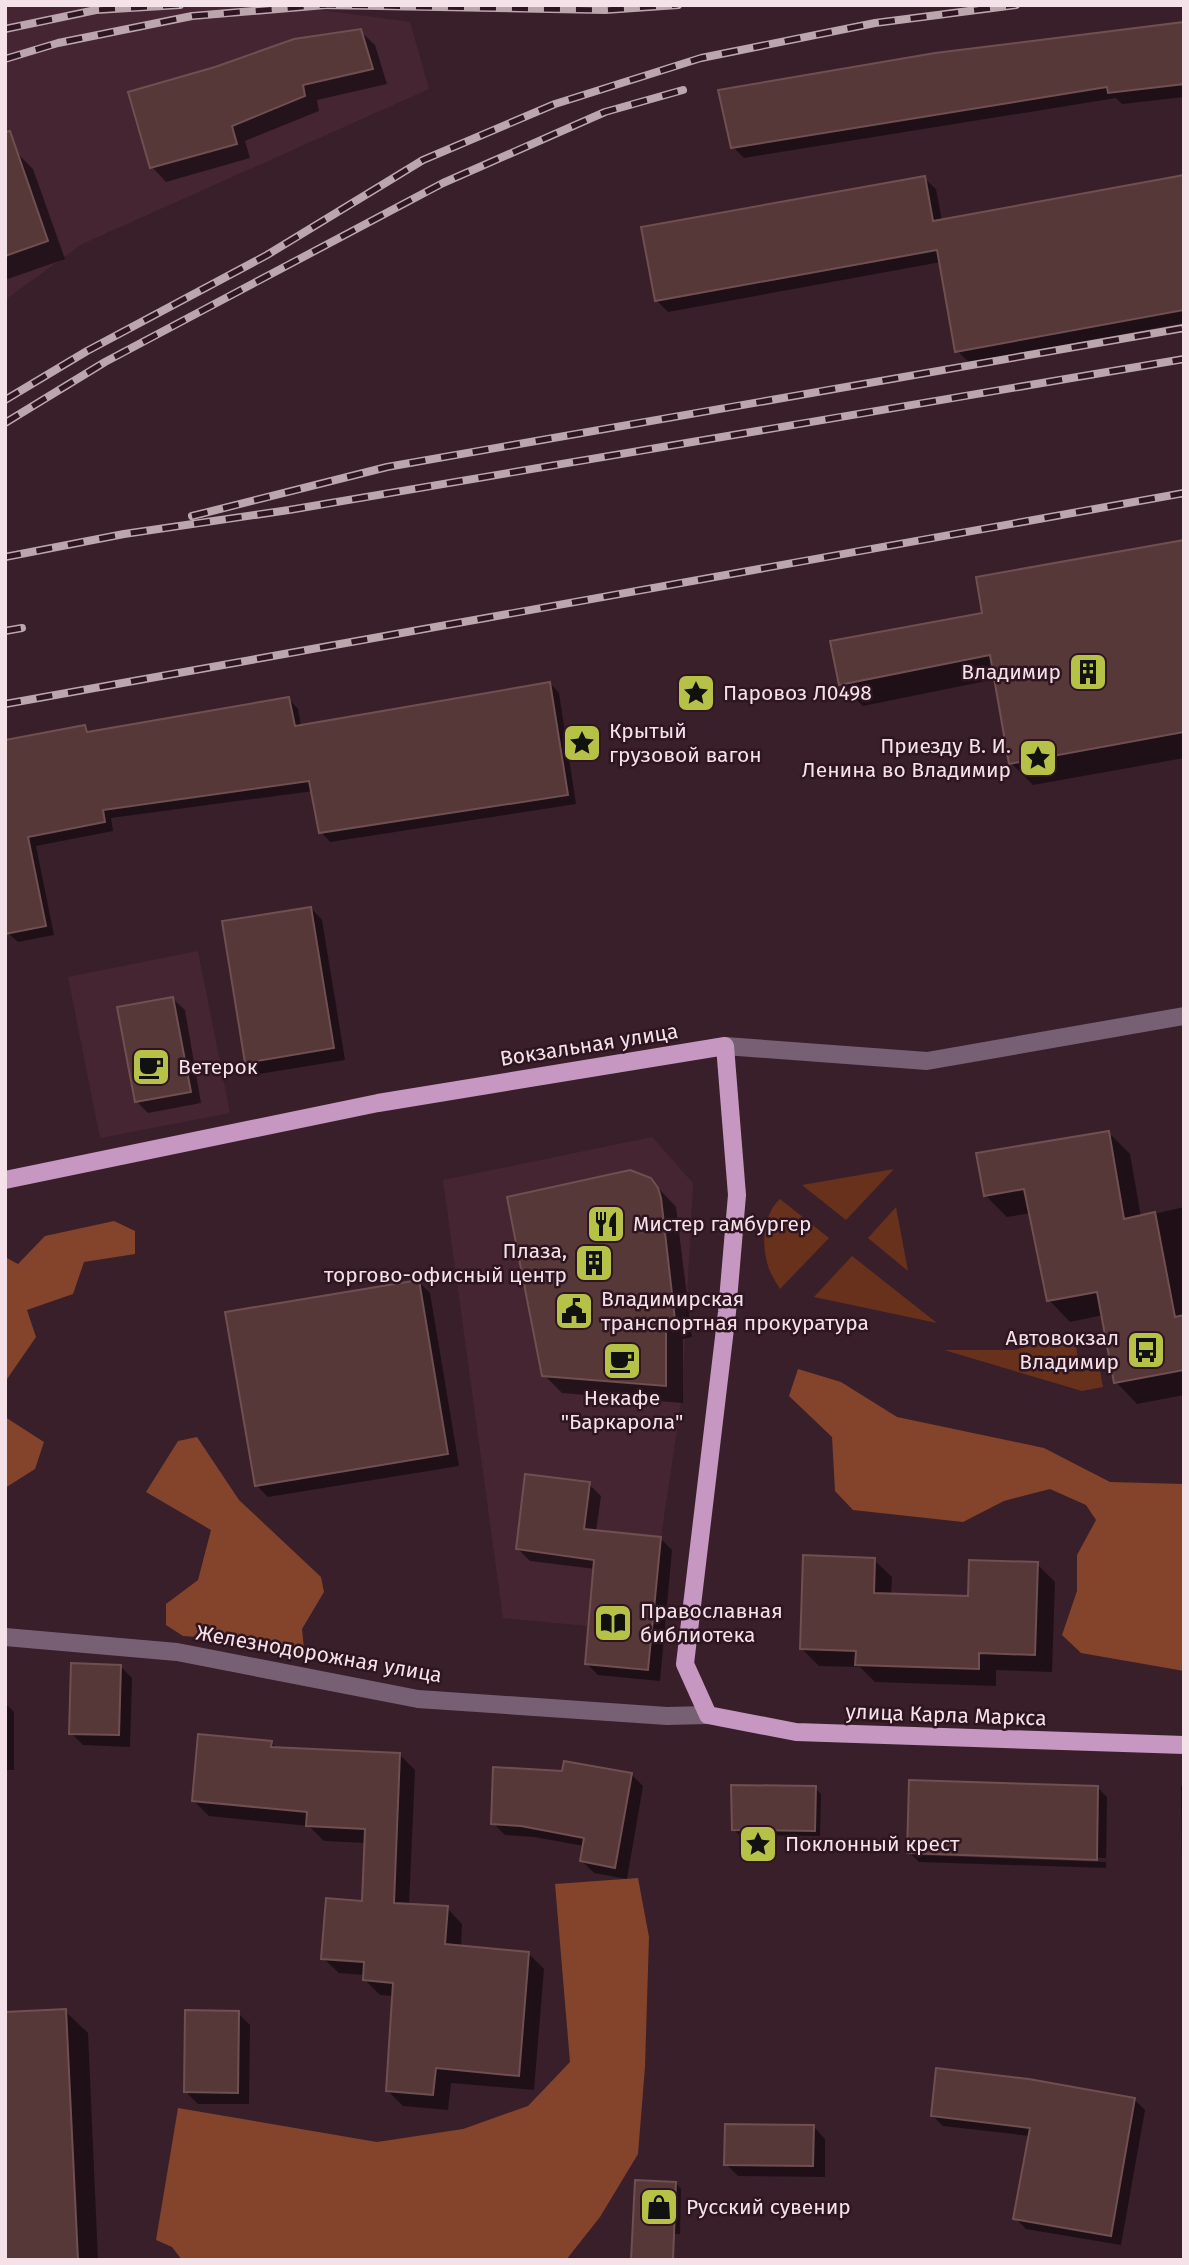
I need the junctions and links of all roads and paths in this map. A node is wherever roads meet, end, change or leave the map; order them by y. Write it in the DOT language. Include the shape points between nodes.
graph roads {
  1 [pos="1184,1016"];
  2 [pos="726,1046"];
  3 [pos="5,1180"];
  4 [pos="5,1637"];
  5 [pos="708,1715"];
  6 [pos="1184,1745"];
  1 -- 2 [label="street, Вокзальная улица" via="927,1061"];
  2 -- 3 [label="main road, Вокзальная улица" via="378,1103"];
  2 -- 5 [label="main road" via="737,1195 685,1664"];
  4 -- 5 [label="street, Железнодорожная улица" via="177,1651 418,1699"];
  5 -- 6 [label="main road, улица Карла Маркса" via="796,1732"];
}
